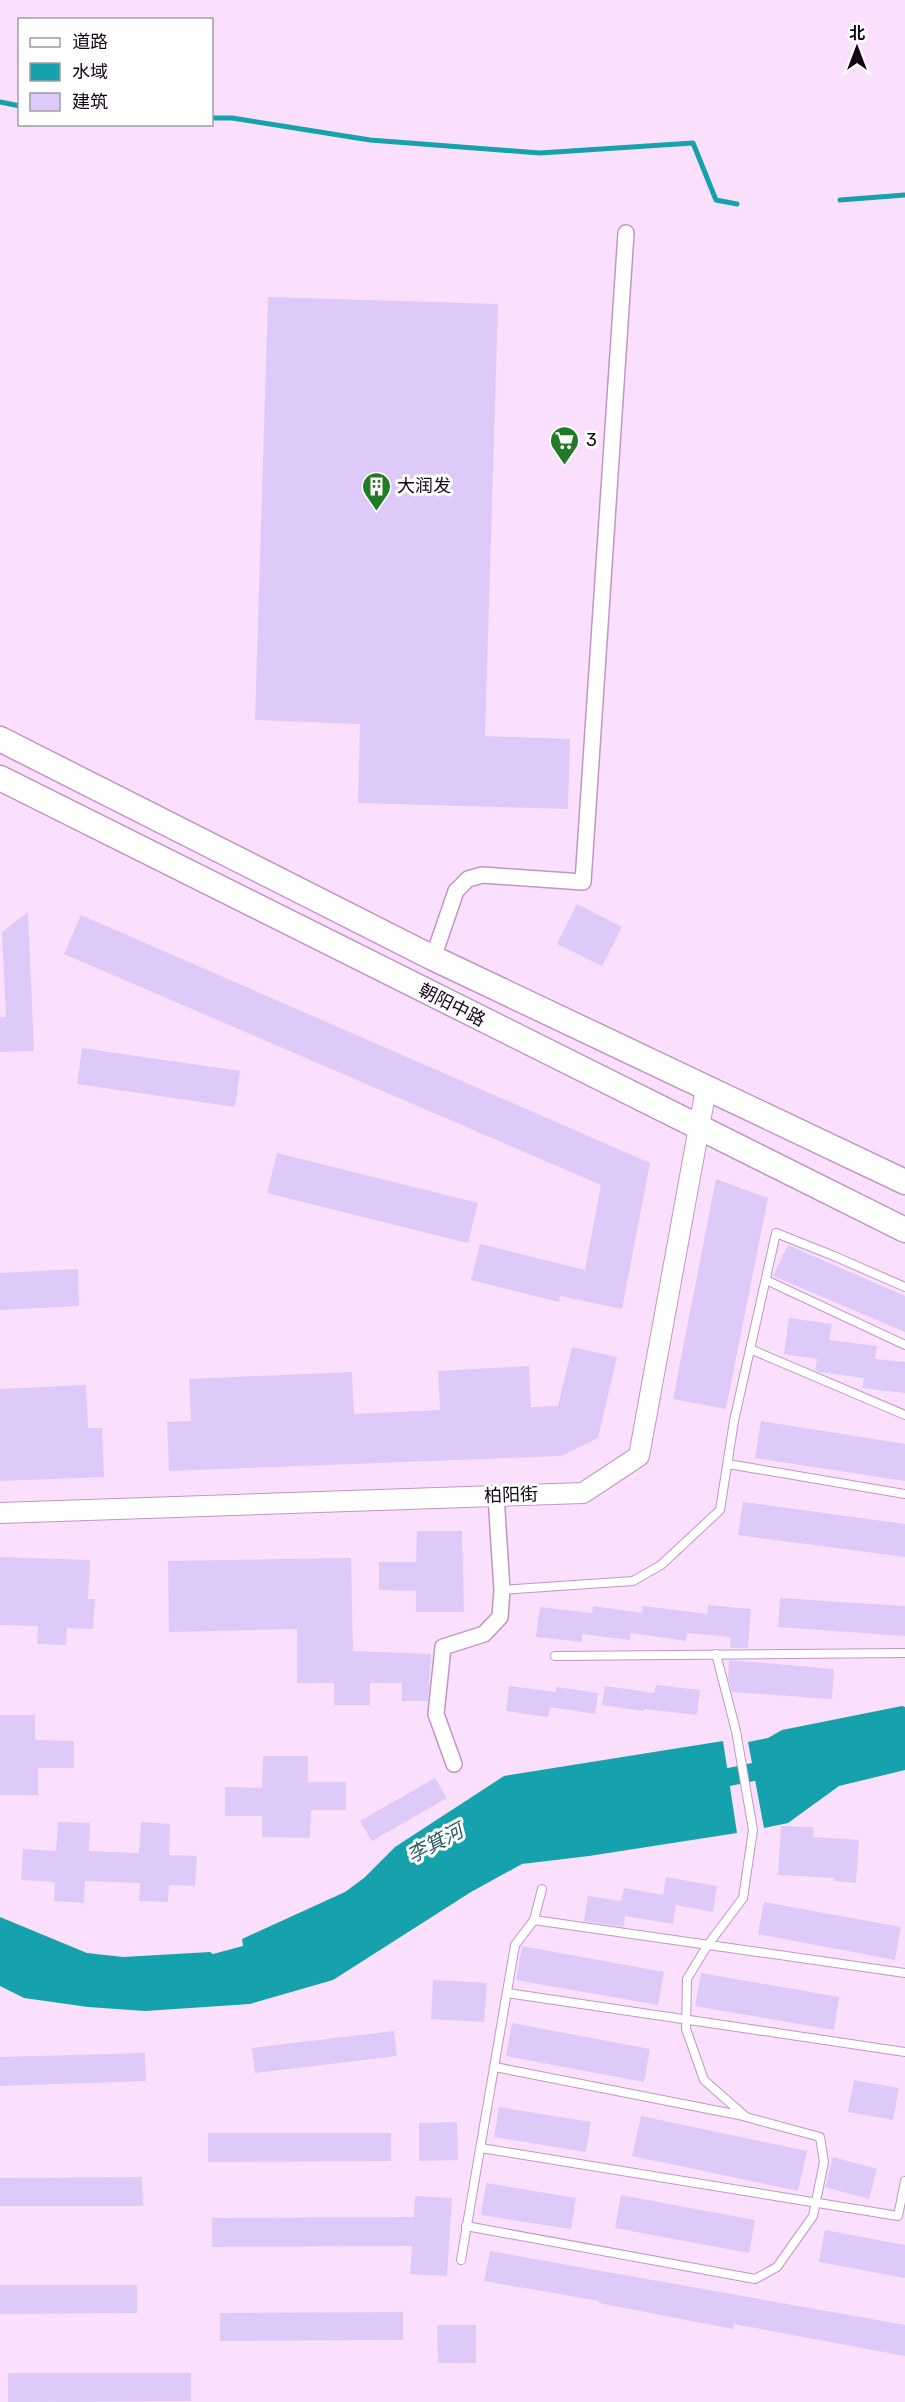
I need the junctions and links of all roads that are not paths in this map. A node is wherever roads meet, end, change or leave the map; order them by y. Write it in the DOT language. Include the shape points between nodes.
graph roads {
  1 [pos="626,233"];
  2 [pos="0,739"];
  3 [pos="0,778"];
  4 [pos="433,958"];
  5 [pos="706,1089"];
  6 [pos="699,1128"];
  7 [pos="905,1182"];
  8 [pos="905,1230"];
  9 [pos="766,1280"];
  10 [pos="905,1287"];
  11 [pos="905,1345"];
  12 [pos="750,1349"];
  13 [pos="905,1415"];
  14 [pos="728,1464"];
  15 [pos="905,1494"];
  16 [pos="496,1496"];
  17 [pos="0,1513"];
  18 [pos="501,1590"];
  19 [pos="905,1653"];
  20 [pos="716,1654"];
  21 [pos="555,1656"];
  22 [pos="454,1764"];
  23 [pos="542,1890"];
  24 [pos="534,1920"];
  25 [pos="707,1946"];
  26 [pos="905,1973"];
  27 [pos="507,1993"];
  28 [pos="686,2020"];
  29 [pos="905,2052"];
  30 [pos="495,2067"];
  31 [pos="746,2117"];
  32 [pos="481,2148"];
  33 [pos="905,2181"];
  34 [pos="815,2204"];
  35 [pos="466,2226"];
  36 [pos="461,2260"];
  1 -- 4 [label="street" via="583,882 482,875 468,879 456,891"];
  2 -- 4 [label="main road, 朝阳中路"];
  3 -- 6 [label="main road, 朝阳中路"];
  4 -- 5 [label="main road, 朝阳中路"];
  5 -- 6 [label="street, 柏阳街"];
  5 -- 7 [label="main road, 朝阳中路"];
  6 -- 8 [label="main road, 朝阳中路"];
  6 -- 16 [label="street, 柏阳街" via="639,1456 583,1492"];
  9 -- 10 [label="lane" via="776,1233"];
  9 -- 11 [label="lane"];
  9 -- 12 [label="lane"];
  12 -- 13 [label="lane"];
  12 -- 14 [label="lane"];
  14 -- 15 [label="lane"];
  14 -- 18 [label="lane" via="720,1510 662,1565 633,1581"];
  16 -- 17 [label="street, 柏阳街"];
  16 -- 18 [label="street"];
  18 -- 22 [label="street" via="500,1617 484,1634 443,1647 436,1714"];
  19 -- 20 [label="lane"];
  20 -- 21 [label="lane"];
  20 -- 25 [label="lane" via="738,1736 753,1830 743,1898"];
  23 -- 24 [label="lane"];
  24 -- 25 [label="lane"];
  24 -- 27 [label="lane" via="515,1945"];
  25 -- 26 [label="lane"];
  25 -- 28 [label="lane" via="687,1979"];
  27 -- 28 [label="lane"];
  27 -- 30 [label="lane"];
  28 -- 29 [label="lane"];
  28 -- 31 [label="lane" via="704,2080"];
  30 -- 31 [label="lane"];
  30 -- 32 [label="lane"];
  31 -- 34 [label="lane" via="820,2137 824,2162"];
  32 -- 34 [label="lane"];
  32 -- 35 [label="lane"];
  33 -- 34 [label="lane" via="898,2216"];
  34 -- 35 [label="lane" via="813,2216 777,2267 755,2279"];
  35 -- 36 [label="lane"];
}
